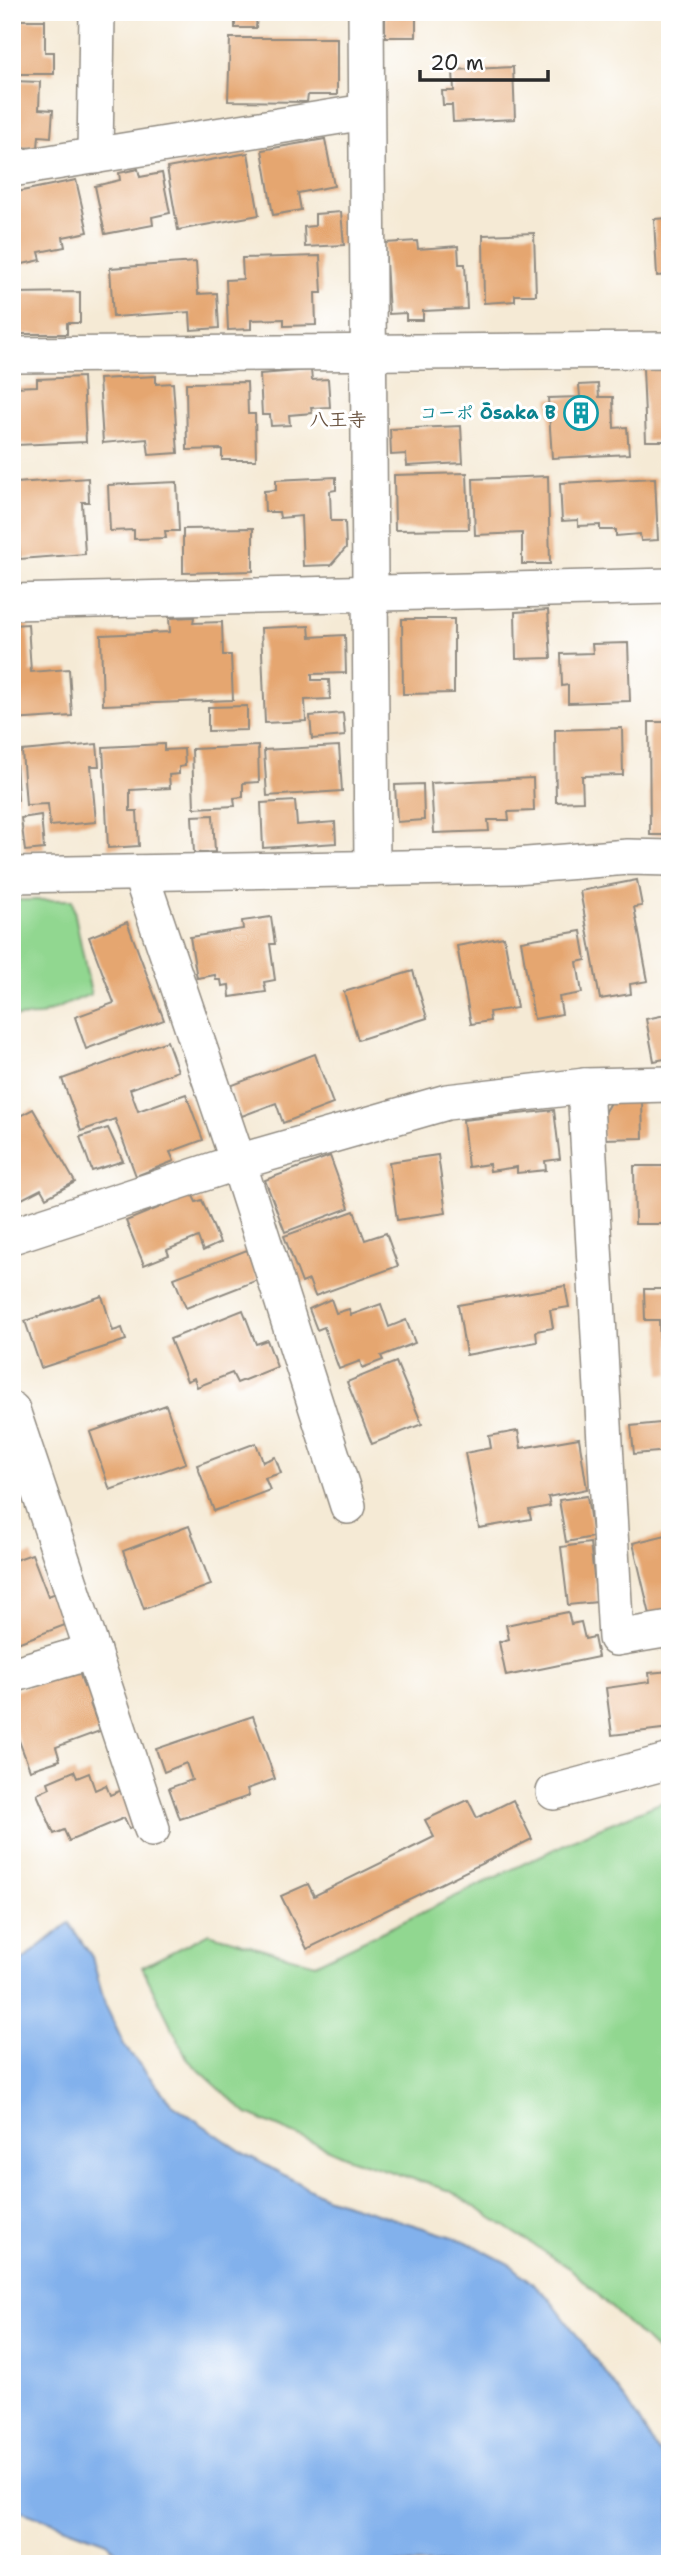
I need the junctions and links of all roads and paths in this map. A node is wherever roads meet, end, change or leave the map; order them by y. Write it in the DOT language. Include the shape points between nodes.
graph roads {
  1 [pos="97,12"];
  2 [pos="366,12"];
  3 [pos="365,112"];
  4 [pos="95,156"];
  5 [pos="12,169"];
  6 [pos="670,349"];
  7 [pos="12,355"];
  8 [pos="368,355"];
  9 [pos="670,586"];
  10 [pos="367,595"];
  11 [pos="12,602"];
  12 [pos="670,858"];
  13 [pos="372,869"];
  14 [pos="140,873"];
  15 [pos="12,875"];
  16 [pos="670,1084"];
  17 [pos="584,1086"];
  18 [pos="238,1162"];
  19 [pos="12,1236"];
  20 [pos="12,1410"];
  21 [pos="348,1506"];
  22 [pos="670,1629"];
  23 [pos="93,1651"];
  24 [pos="12,1675"];
  25 [pos="670,1761"];
  26 [pos="554,1792"];
  27 [pos="152,1829"];
  1 -- 4 [label="street"];
  2 -- 3 [label="street"];
  3 -- 4 [label="street"];
  3 -- 8 [label="street"];
  4 -- 5 [label="street"];
  6 -- 8 [label="street"];
  7 -- 8 [label="street"];
  8 -- 10 [label="street"];
  9 -- 10 [label="street"];
  10 -- 11 [label="street"];
  10 -- 13 [label="street"];
  12 -- 13 [label="street"];
  13 -- 14 [label="street"];
  14 -- 15 [label="street"];
  14 -- 18 [label="street"];
  16 -- 17 [label="street"];
  17 -- 18 [label="street" via="447,1102"];
  17 -- 22 [label="street" via="616,1638"];
  18 -- 19 [label="street"];
  18 -- 21 [label="street"];
  20 -- 23 [label="street"];
  23 -- 24 [label="street"];
  23 -- 27 [label="street"];
  25 -- 26 [label="street"];
}
